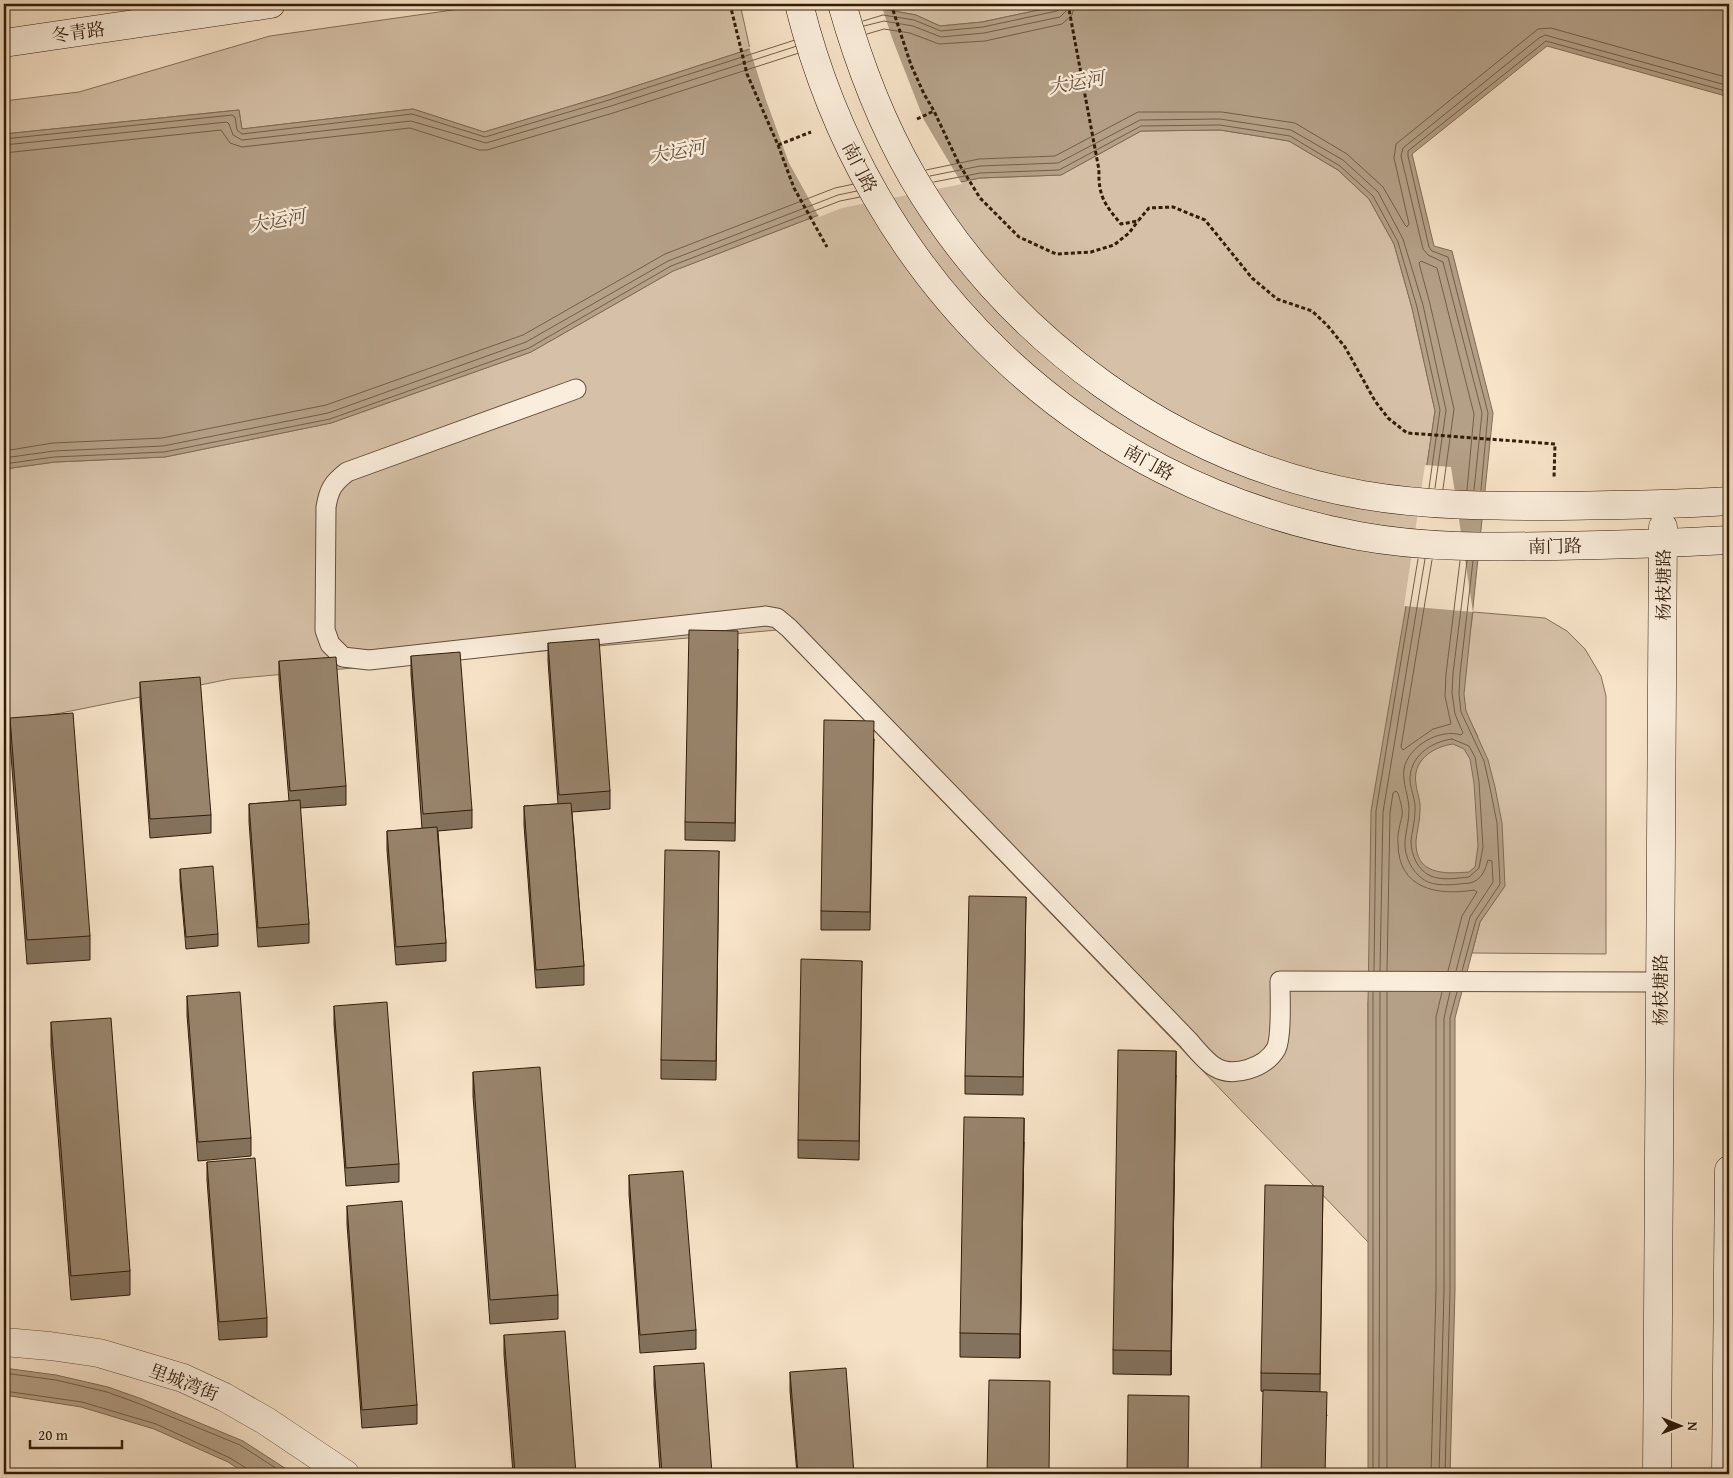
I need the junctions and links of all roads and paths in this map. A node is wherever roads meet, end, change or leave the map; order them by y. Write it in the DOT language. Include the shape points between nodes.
graph roads {
  1 [pos="271,4"];
  2 [pos="730,4"];
  3 [pos="799,4"];
  4 [pos="842,4"];
  5 [pos="891,4"];
  6 [pos="1068,4"];
  7 [pos="4,43"];
  8 [pos="838,122"];
  9 [pos="778,145"];
  10 [pos="1138,221"];
  11 [pos="827,247"];
  12 [pos="576,389"];
  13 [pos="1729,501"];
  14 [pos="1662,505"];
  15 [pos="1554,506"];
  16 [pos="1729,540"];
  17 [pos="1663,544"];
  18 [pos="1660,982"];
  19 [pos="1729,1170"];
  20 [pos="4,1342"];
  21 [pos="345,1474"];
  22 [pos="1657,1474"];
  23 [pos="1726,1474"];
  1 -- 7 [label="main road, 冬青路"];
  2 -- 9 [label="path" via="747,74"];
  3 -- 8 [label="main road, 南门路" via="820,78"];
  4 -- 15 [label="main road" via="853,44 889,132 936,215 965,254 1015,310 1064,355 1102,384 1183,434 1226,454 1315,484 1409,502 1456,506"];
  5 -- 10 [label="path" via="911,65 959,164 980,198 1019,237 1056,254 1092,252 1114,246"];
  6 -- 10 [label="path" via="1099,170 1098,187 1107,207 1121,224"];
  8 -- 9 [label="path"];
  8 -- 17 [label="main road, 南门路" via="879,205 904,244 938,288 994,350 1065,410 1103,436 1184,481 1271,515 1361,537 1397,542 1453,547"];
  9 -- 11 [label="path" via="794,188"];
  10 -- 15 [label="path" via="1150,208 1173,207 1206,220 1252,278 1277,299 1312,311 1327,325 1345,347 1388,418 1407,432 1555,444"];
  12 -- 18 [label="lane" via="347,472 335,482 328,493 326,507 325,630 330,644 343,657 369,660 766,616 777,618 1215,1068 1234,1073 1267,1060 1276,1049 1280,1024 1280,980"];
  13 -- 14 [label="main road"];
  14 -- 15 [label="main road"];
  14 -- 17 [label="main road, 杨枝塘路"];
  16 -- 17 [label="main road, 南门路"];
  17 -- 18 [label="main road, 杨枝塘路"];
  18 -- 22 [label="main road, 杨枝塘路"];
  19 -- 23 [label="main road"];
  20 -- 21 [label="main road, 里城湾街" via="99,1353 183,1378 266,1421"];
}
